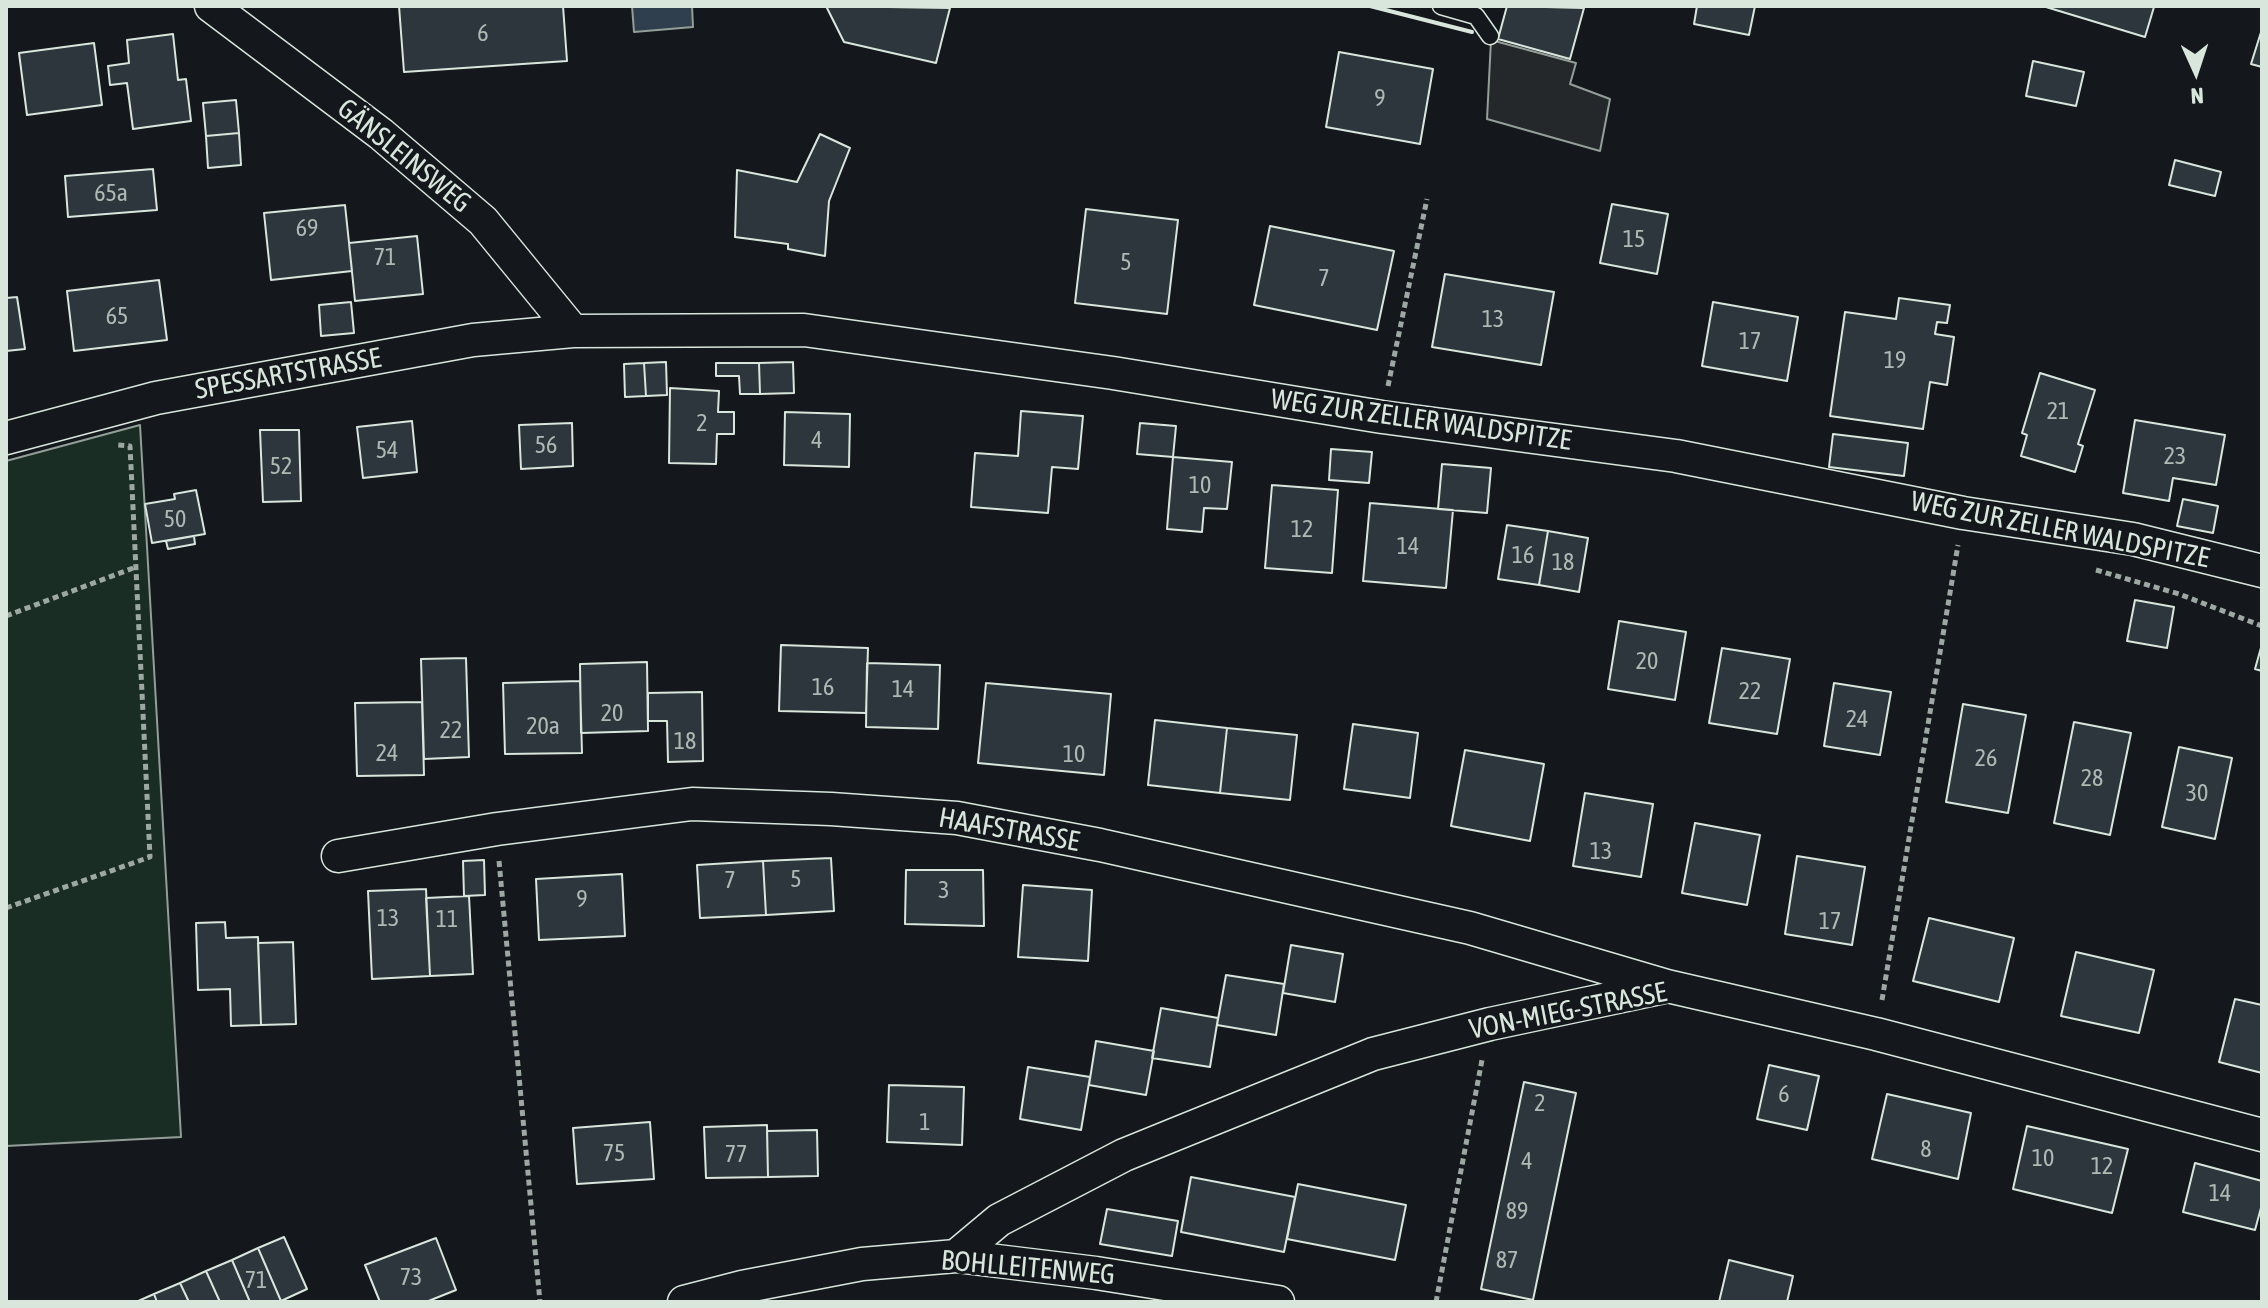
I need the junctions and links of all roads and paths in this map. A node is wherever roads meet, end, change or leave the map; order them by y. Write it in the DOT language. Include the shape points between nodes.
graph roads {
  1 [pos="211,6"];
  2 [pos="1441,6"];
  3 [pos="1490,36"];
  4 [pos="1427,199"];
  5 [pos="573,331"];
  6 [pos="1389,383"];
  7 [pos="6,438"];
  8 [pos="102,445"];
  9 [pos="1957,549"];
  10 [pos="136,567"];
  11 [pos="2262,571"];
  12 [pos="6,616"];
  13 [pos="338,856"];
  14 [pos="500,889"];
  15 [pos="6,908"];
  16 [pos="1667,986"];
  17 [pos="1876,1034"];
  18 [pos="1477,1083"];
  19 [pos="2262,1135"];
  20 [pos="956,1256"];
  21 [pos="540,1302"];
  22 [pos="684,1302"];
  23 [pos="1278,1302"];
  24 [pos="1436,1302"];
  1 -- 5 [label="street, GÄNSLEINSWEG" via="381,134 483,221"];
  2 -- 3 [label="lane" via="1476,16"];
  4 -- 6 [label="path"];
  5 -- 7 [label="street, SPESSARTSTRASSE" via="473,340 156,398"];
  5 -- 11 [label="street, WEG ZUR ZELLER WALDSPITZE" via="804,330 1098,371 1382,417 1676,456 1963,513 2133,539"];
  8 -- 10 [label="path" via="130,446"];
  9 -- 17 [label="path"];
  10 -- 12 [label="path"];
  10 -- 15 [label="path" via="150,857"];
  13 -- 16 [label="street, HAAFSTRASSE" via="692,804 957,818 1470,928"];
  14 -- 21 [label="path"];
  16 -- 17 [label="street, VON-MIEG-STRASSE"];
  16 -- 20 [label="street, VON-MIEG-STRASSE" via="1373,1054 1124,1155 999,1220"];
  17 -- 19 [label="street, VON-MIEG-STRASSE"];
  18 -- 24 [label="path"];
  20 -- 22 [label="street, BOHLLEITENWEG" via="862,1264"];
  20 -- 23 [label="street, BOHLLEITENWEG"];
}
